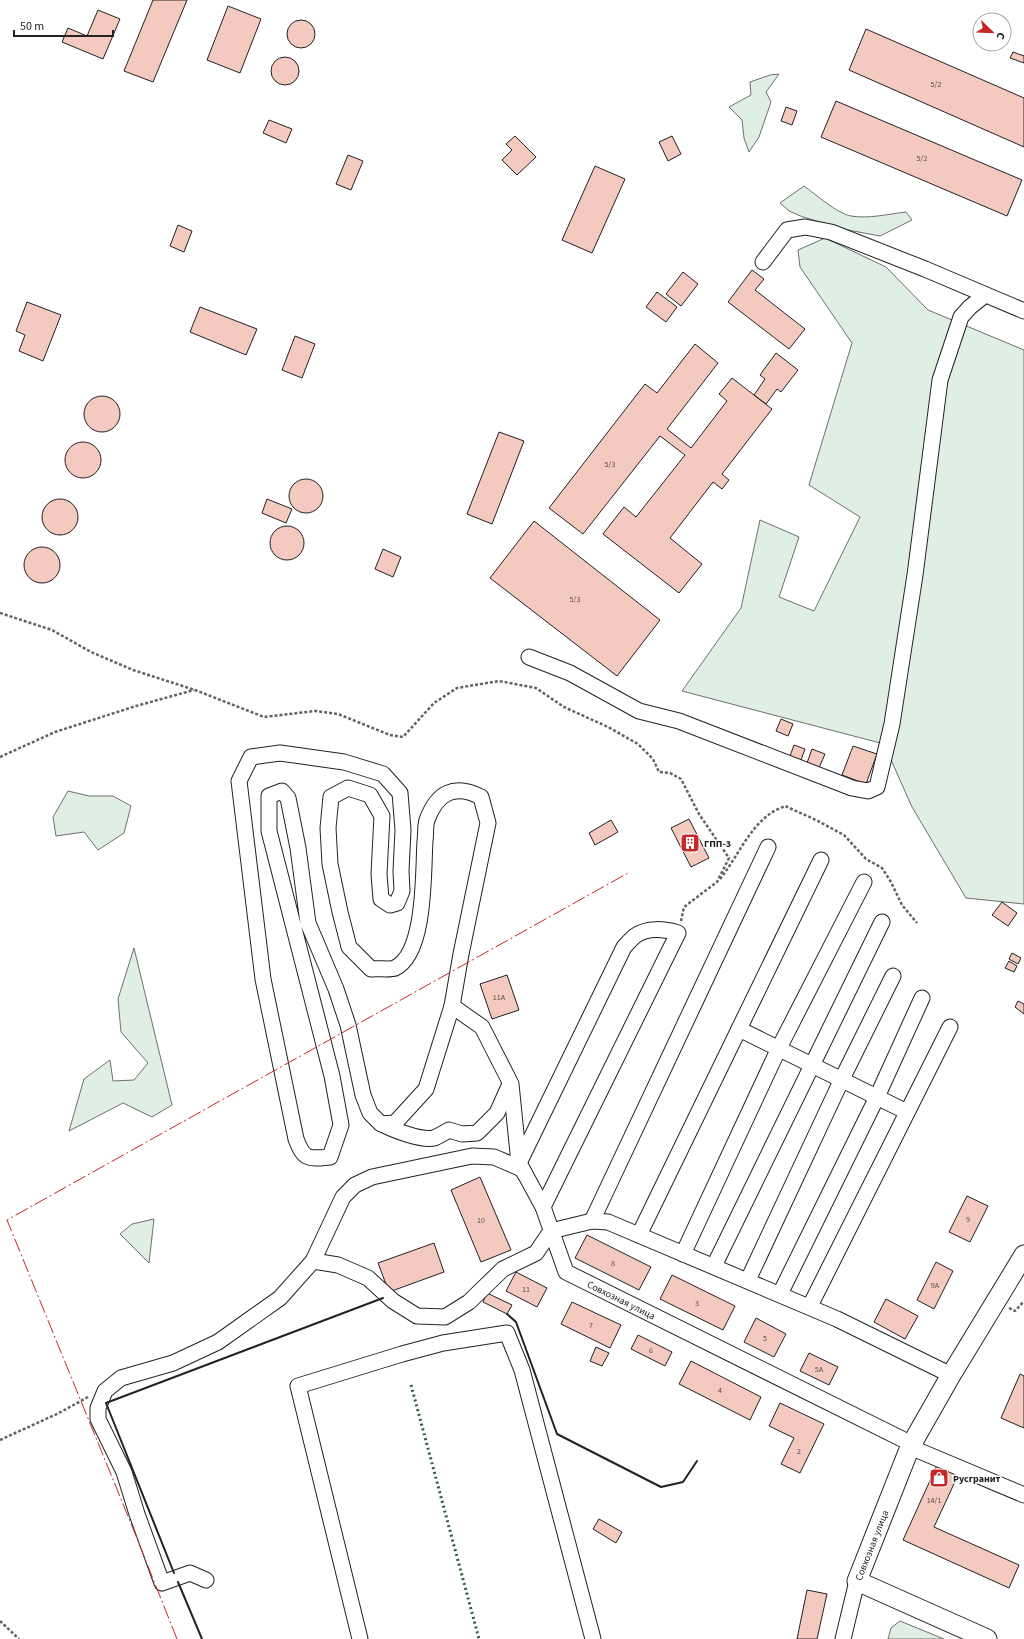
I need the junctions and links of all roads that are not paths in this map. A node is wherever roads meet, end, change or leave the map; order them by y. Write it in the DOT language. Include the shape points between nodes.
graph roads {
  1 [pos="763,262"];
  2 [pos="985,295"];
  3 [pos="1024,312"];
  4 [pos="529,657"];
  5 [pos="768,847"];
  6 [pos="820,860"];
  7 [pos="864,882"];
  8 [pos="882,922"];
  9 [pos="893,976"];
  10 [pos="922,998"];
  11 [pos="452,1006"];
  12 [pos="950,1027"];
  13 [pos="739,1029"];
  14 [pos="779,1048"];
  15 [pos="812,1066"];
  16 [pos="842,1079"];
  17 [pos="510,1084"];
  18 [pos="877,1097"];
  19 [pos="907,1112"];
  20 [pos="381,1124"];
  21 [pos="522,1169"];
  22 [pos="543,1207"];
  23 [pos="592,1221"];
  24 [pos="551,1231"];
  25 [pos="639,1235"];
  26 [pos="683,1254"];
  27 [pos="1024,1254"];
  28 [pos="313,1260"];
  29 [pos="714,1266"];
  30 [pos="748,1280"];
  31 [pos="780,1294"];
  32 [pos="810,1306"];
  33 [pos="951,1375"];
  34 [pos="911,1446"];
  35 [pos="1024,1495"];
  36 [pos="206,1580"];
  37 [pos="857,1581"];
  38 [pos="360,1639"];
  39 [pos="593,1639"];
  40 [pos="843,1639"];
  41 [pos="987,1639"];
  1 -- 2 [label="street" via="787,230 805,227 831,232"];
  2 -- 3 [label="street"];
  2 -- 4 [label="street" via="961,317 940,380 915,575 892,724 877,787 868,790 852,788 679,721 639,711 570,673"];
  5 -- 23 [label="street"];
  6 -- 13 [label="street"];
  7 -- 14 [label="street"];
  8 -- 15 [label="street"];
  9 -- 16 [label="street"];
  10 -- 18 [label="street"];
  11 -- 17 [label="street, Совхозная улица" via="482,1027"];
  11 -- 20 [label="street" via="426,1090 395,1123"];
  11 -- 20 [label="street" via="488,823 480,797 470,791 455,790 437,799 427,821 421,907 416,937 408,958 395,968 371,969 349,947 340,912 330,864 328,828 331,797 348,788 370,795 382,816 379,874 381,899 390,905 397,902 402,891 403,830 400,793 384,774 344,762 280,753 251,757 239,781 263,978 296,1139 302,1152 312,1158 330,1157 340,1125 332,1076 269,831 269,796 282,791 288,798 298,848 308,923 348,1025 363,1095 370,1113"];
  12 -- 19 [label="street"];
  13 -- 14 [label="street"];
  13 -- 25 [label="street"];
  14 -- 15 [label="street"];
  14 -- 26 [label="street"];
  15 -- 16 [label="street"];
  15 -- 29 [label="street"];
  16 -- 18 [label="street"];
  16 -- 30 [label="street"];
  17 -- 20 [label="street" via="497,1113 477,1133 462,1134 448,1130 434,1138 422,1137 393,1130"];
  17 -- 21 [label="street, Совхозная улица"];
  18 -- 19 [label="street"];
  18 -- 31 [label="street"];
  19 -- 32 [label="street"];
  21 -- 22 [label="street, Совхозная улица"];
  21 -- 22 [label="street" via="624,947 636,935 649,930 678,933"];
  21 -- 28 [label="street" via="494,1157 472,1156 372,1176 355,1185 343,1197"];
  22 -- 24 [label="street, Совхозная улица"];
  23 -- 24 [label="street"];
  23 -- 25 [label="street" via="608,1222"];
  24 -- 28 [label="street" via="536,1254 503,1269 469,1302 445,1317 417,1316 393,1301 368,1278 338,1265"];
  24 -- 34 [label="street, Совхозная улица" via="566,1272"];
  25 -- 26 [label="street"];
  26 -- 29 [label="street"];
  27 -- 33 [label="main road, Совхозная улица"];
  28 -- 36 [label="street" via="280,1298 218,1342 173,1363 121,1378 105,1391 98,1408 98,1419 124,1472 162,1583 190,1573"];
  29 -- 30 [label="street"];
  30 -- 31 [label="street"];
  31 -- 32 [label="street"];
  32 -- 33 [label="street"];
  33 -- 34 [label="main road, Совхозная улица"];
  34 -- 35 [label="street"];
  34 -- 37 [label="main road, Совхозная улица"];
  37 -- 40 [label="street"];
  37 -- 41 [label="main road, Совхозная улица"];
  38 -- 39 [label="street" via="298,1386 443,1343 507,1333 522,1370"];
}
